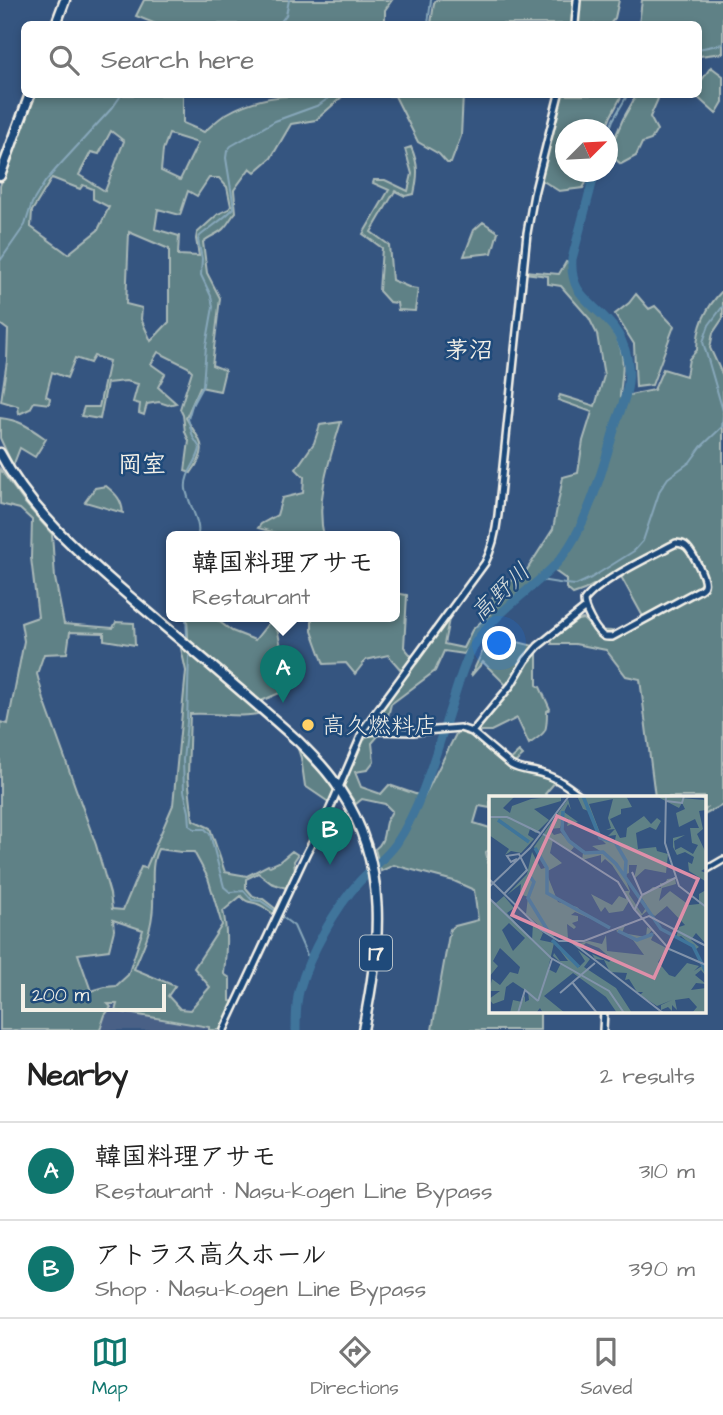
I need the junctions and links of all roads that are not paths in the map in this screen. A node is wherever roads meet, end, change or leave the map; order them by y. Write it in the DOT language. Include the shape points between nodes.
graph roads {
  1 [pos="65,0"];
  2 [pos="578,0"];
  3 [pos="57,21"];
  4 [pos="575,21"];
  5 [pos="29,98"];
  6 [pos="558,98"];
  7 [pos="0,176"];
  8 [pos="0,453"];
  9 [pos="584,609"];
  10 [pos="472,732"];
  11 [pos="362,733"];
  12 [pos="339,787"];
  13 [pos="580,796"];
  14 [pos="723,860"];
  15 [pos="706,870"];
  16 [pos="604,1012"];
  17 [pos="224,1030"];
  18 [pos="363,1030"];
  19 [pos="603,1030"];
  1 -- 3 [label="main road"];
  2 -- 4 [label="street"];
  5 -- 7 [label="main road"];
  6 -- 11 [label="street" via="527,233 495,538 485,563"];
  8 -- 12 [label="main road, 17" via="37,509 75,548 279,724"];
  9 -- 9 [label="street" via="593,590 676,543 688,548 705,582 701,589 612,637 602,635"];
  9 -- 10 [label="street" via="538,646"];
  10 -- 11 [label="street" via="460,728"];
  10 -- 13 [label="street" via="516,768 552,777"];
  11 -- 12 [label="street"];
  12 -- 17 [label="street"];
  12 -- 18 [label="main road, 17" via="372,860 377,891 378,932"];
  14 -- 15 [label="street"];
  16 -- 19 [label="street"];
}
